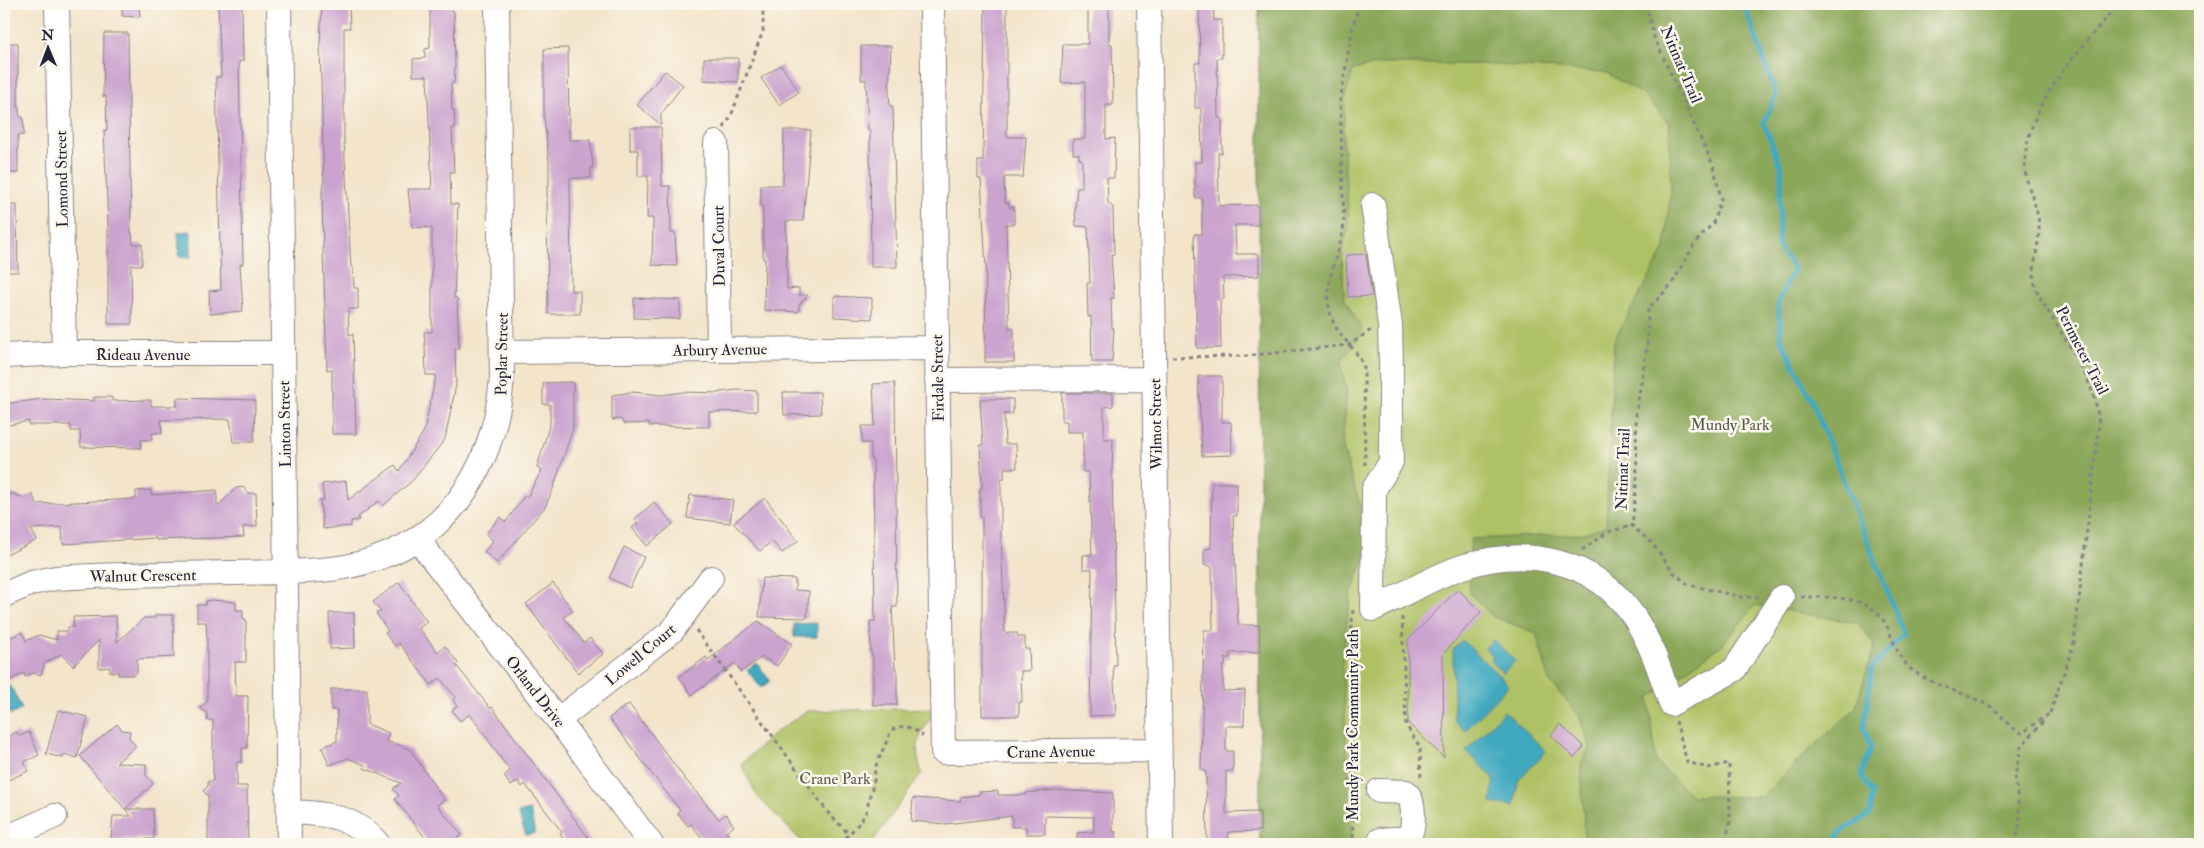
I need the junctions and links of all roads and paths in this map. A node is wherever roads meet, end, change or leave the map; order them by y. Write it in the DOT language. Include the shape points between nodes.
graph roads {
  1 [pos="58,4"];
  2 [pos="279,4"];
  3 [pos="497,4"];
  4 [pos="763,4"];
  5 [pos="932,4"];
  6 [pos="1149,4"];
  7 [pos="1360,4"];
  8 [pos="1646,4"];
  9 [pos="2118,4"];
  10 [pos="716,143"];
  11 [pos="1374,205"];
  12 [pos="1390,325"];
  13 [pos="1349,345"];
  14 [pos="937,348"];
  15 [pos="719,349"];
  16 [pos="502,352"];
  17 [pos="283,353"];
  18 [pos="64,354"];
  19 [pos="4,356"];
  20 [pos="1168,357"];
  21 [pos="937,380"];
  22 [pos="1154,380"];
  23 [pos="1374,489"];
  24 [pos="1632,526"];
  25 [pos="418,540"];
  26 [pos="1562,564"];
  27 [pos="286,571"];
  28 [pos="711,578"];
  29 [pos="4,594"];
  30 [pos="1782,597"];
  31 [pos="1354,600"];
  32 [pos="1402,613"];
  33 [pos="685,614"];
  34 [pos="1671,704"];
  35 [pos="2050,712"];
  36 [pos="558,720"];
  37 [pos="1160,750"];
  38 [pos="942,752"];
  39 [pos="1423,788"];
  40 [pos="1379,791"];
  41 [pos="289,812"];
  42 [pos="54,816"];
  43 [pos="848,833"];
  44 [pos="4,839"];
  45 [pos="1380,840"];
  46 [pos="289,844"];
  47 [pos="378,844"];
  48 [pos="651,844"];
  49 [pos="840,844"];
  50 [pos="1160,844"];
  51 [pos="1353,844"];
  52 [pos="1725,844"];
  53 [pos="2016,844"];
  1 -- 18 [label="street, Lomond Street"];
  2 -- 17 [label="street, Linton Street"];
  3 -- 16 [label="street, Poplar Street"];
  4 -- 10 [label="path" via="763,31 731,116"];
  5 -- 14 [label="street, Firdale Street"];
  6 -- 22 [label="street, Wilmot Street"];
  7 -- 13 [label="path" via="1340,101 1344,223 1342,242 1332,263 1328,294 1329,310 1335,325"];
  8 -- 24 [label="path, Nitinat Trail" via="1654,37 1714,166 1721,199 1713,223 1695,243 1672,284 1648,309 1647,347 1636,413 1637,478"];
  9 -- 35 [label="path, Perimeter Trail" via="2056,80 2040,108 2027,144 2025,169 2038,212 2039,240 2034,266 2037,291 2063,332 2090,385 2098,408 2099,425 2074,643"];
  10 -- 15 [label="street, Duval Court"];
  11 -- 12 [label="street"];
  12 -- 13 [label="path" via="1371,330"];
  12 -- 23 [label="street" via="1391,462"];
  13 -- 20 [label="path" via="1245,356"];
  13 -- 23 [label="path" via="1364,368 1365,466"];
  14 -- 15 [label="street, Arbury Avenue"];
  14 -- 21 [label="street, Firdale Street"];
  15 -- 16 [label="street, Arbury Avenue"];
  16 -- 25 [label="street, Poplar Street" via="499,408 482,463 461,496"];
  17 -- 18 [label="street, Rideau Avenue"];
  17 -- 27 [label="street, Linton Street"];
  18 -- 19 [label="street, Rideau Avenue"];
  21 -- 22 [label="street"];
  21 -- 38 [label="street, Firdale Street"];
  22 -- 37 [label="street, Wilmot Street"];
  23 -- 26 [label="street" via="1373,609 1484,560 1526,556"];
  24 -- 26 [label="path" via="1608,532"];
  24 -- 30 [label="path, Nitinat Trail" via="1653,544 1673,572 1689,585 1742,597"];
  25 -- 27 [label="street, Poplar Street" via="376,558 346,566"];
  25 -- 36 [label="street, Orland Drive"];
  26 -- 34 [label="street" via="1599,582 1633,616 1657,662"];
  27 -- 29 [label="street, Walnut Crescent" via="56,578 31,583"];
  27 -- 41 [label="street, Linton Street"];
  28 -- 33 [label="street, Lowell Court"];
  30 -- 34 [label="street" via="1734,670"];
  30 -- 35 [label="path, Nitinat Trail" via="1838,597 1866,604 1878,613 1888,628 1895,649 1914,672 1993,708 2011,729 2022,733"];
  31 -- 51 [label="path, Mundy Park Community Path" via="1349,658"];
  32 -- 39 [label="path" via="1406,725 1420,747"];
  33 -- 36 [label="street, Lowell Court" via="672,631"];
  33 -- 43 [label="path" via="829,814"];
  34 -- 52 [label="path" via="1687,762 1708,768 1729,764 1730,822"];
  35 -- 53 [label="path, Perimeter Trail" via="2021,747 2015,776 2020,817"];
  36 -- 48 [label="street, Orland Drive"];
  37 -- 38 [label="street, Crane Avenue"];
  37 -- 50 [label="street, Wilmot Street"];
  38 -- 43 [label="path" via="907,726 891,731 875,768 866,812"];
  40 -- 45 [label="street" via="1406,792 1411,800 1412,831 1408,838"];
  41 -- 46 [label="street, Linton Street"];
  41 -- 47 [label="street" via="344,819 366,831"];
  42 -- 44 [label="street"];
  43 -- 49 [label="path"];
}
